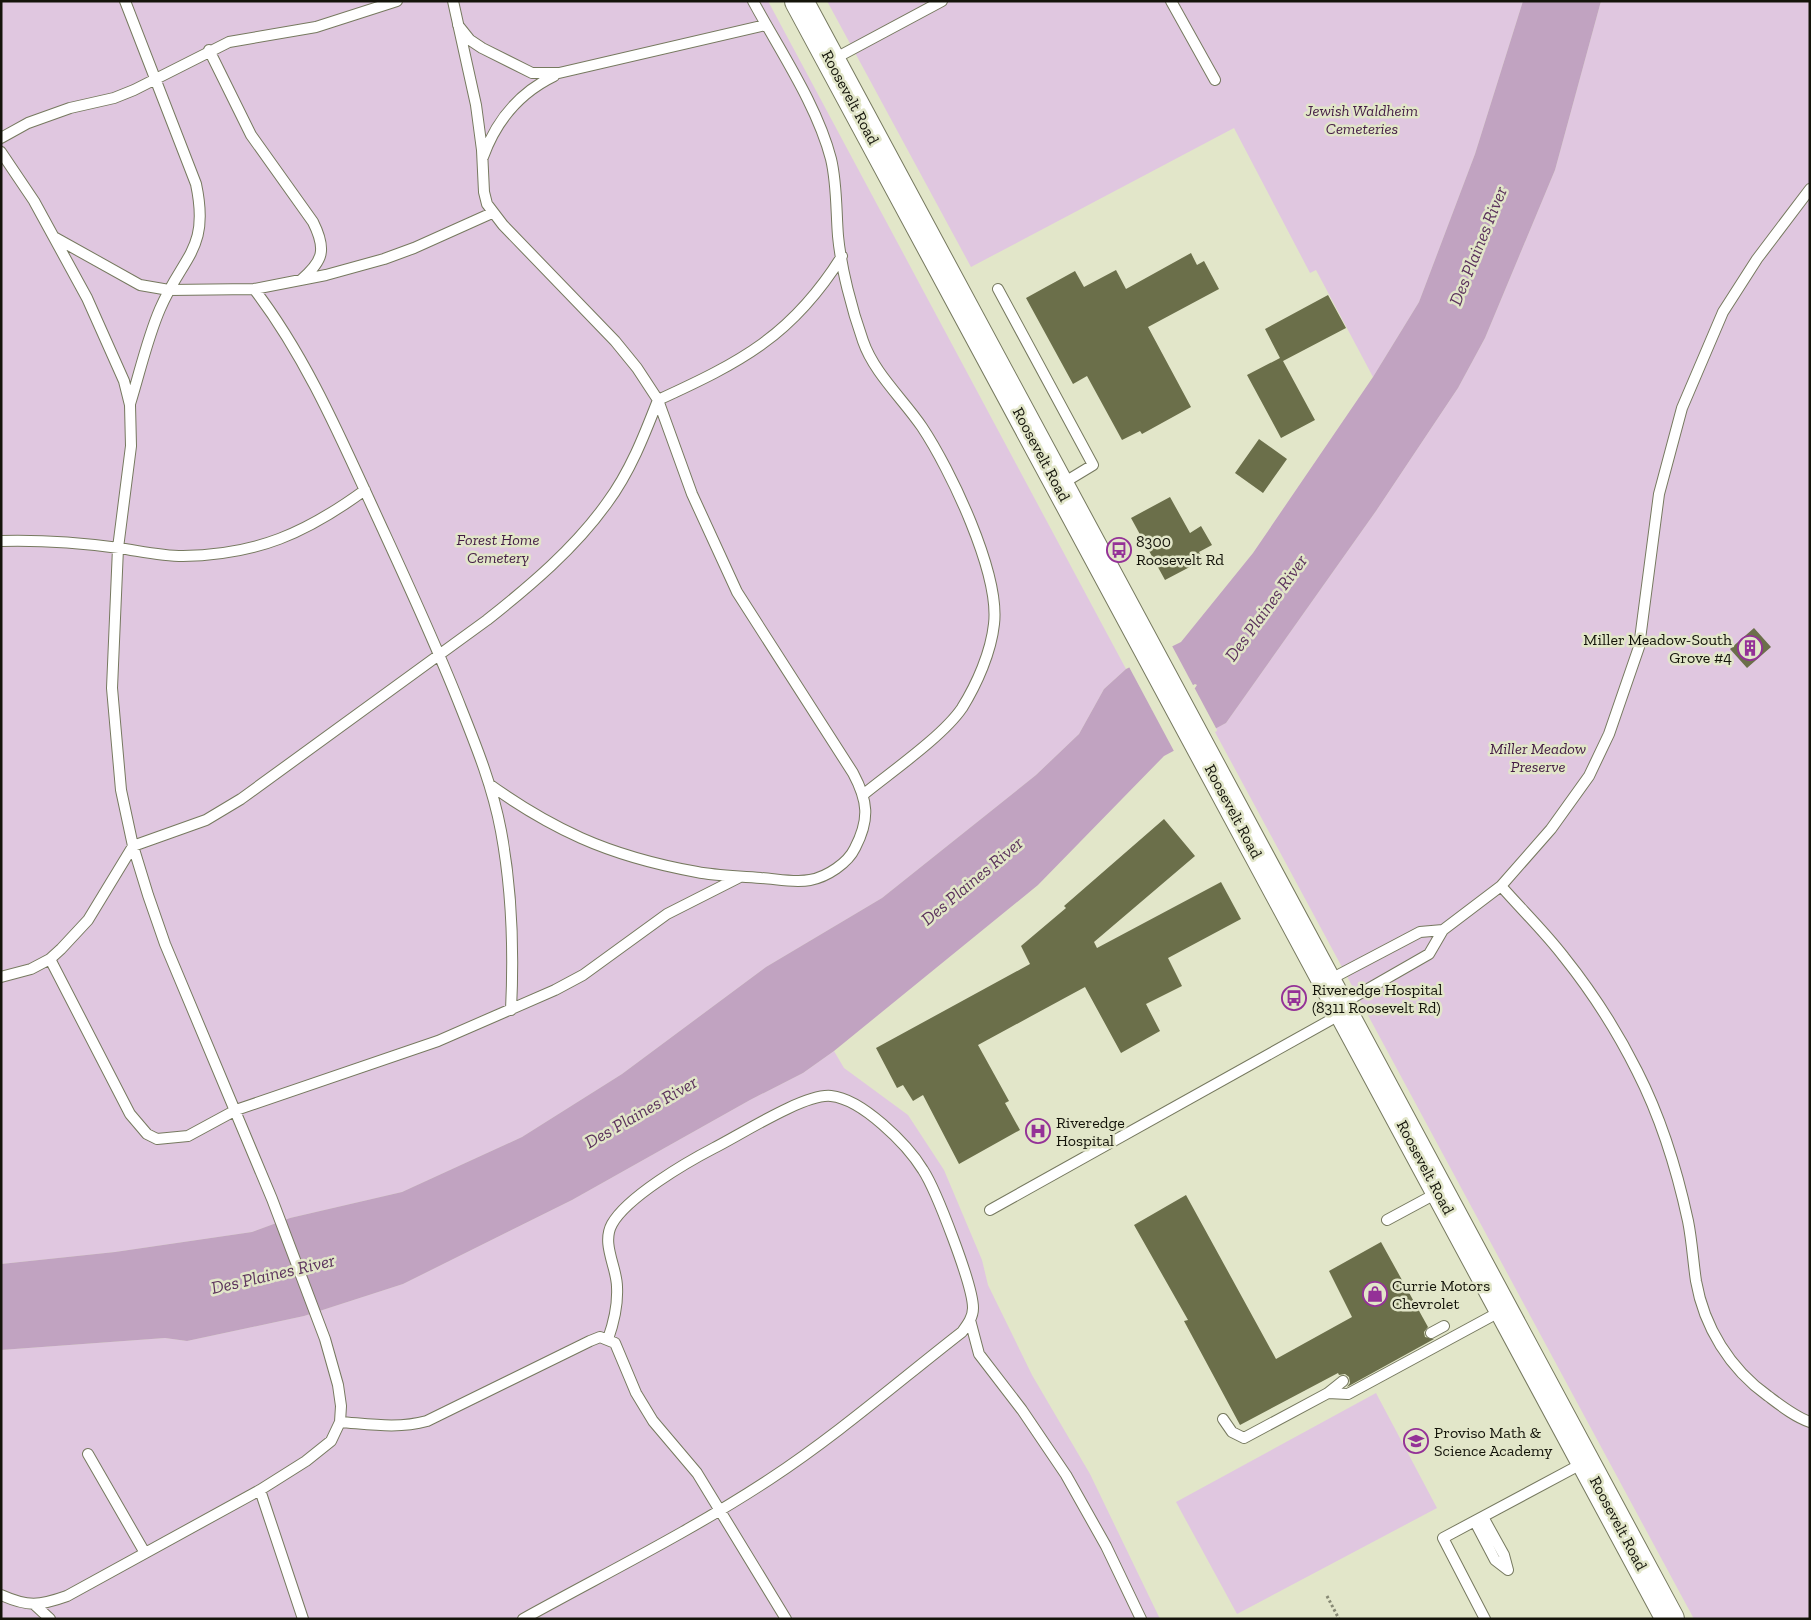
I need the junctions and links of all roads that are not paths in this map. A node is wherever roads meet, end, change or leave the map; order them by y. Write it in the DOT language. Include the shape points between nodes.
graph roads {
  1 [pos="125,1"];
  2 [pos="397,1"];
  3 [pos="453,1"];
  4 [pos="754,1"];
  5 [pos="799,1"];
  6 [pos="942,1"];
  7 [pos="1171,1"];
  8 [pos="456,22"];
  9 [pos="766,24"];
  10 [pos="209,50"];
  11 [pos="831,60"];
  12 [pos="559,73"];
  13 [pos="155,79"];
  14 [pos="1215,80"];
  15 [pos="1,138"];
  16 [pos="1,152"];
  17 [pos="483,160"];
  18 [pos="1810,189"];
  19 [pos="492,213"];
  20 [pos="53,236"];
  21 [pos="842,256"];
  22 [pos="300,281"];
  23 [pos="254,289"];
  24 [pos="169,290"];
  25 [pos="998,290"];
  26 [pos="658,400"];
  27 [pos="130,405"];
  28 [pos="1059,486"];
  29 [pos="364,490"];
  30 [pos="1,541"];
  31 [pos="118,548"];
  32 [pos="438,654"];
  33 [pos="489,784"];
  34 [pos="864,794"];
  35 [pos="133,846"];
  36 [pos="742,876"];
  37 [pos="1501,886"];
  38 [pos="1443,930"];
  39 [pos="50,959"];
  40 [pos="1,977"];
  41 [pos="1326,982"];
  42 [pos="511,1010"];
  43 [pos="1341,1010"];
  44 [pos="236,1110"];
  45 [pos="1440,1191"];
  46 [pos="990,1210"];
  47 [pos="1387,1220"];
  48 [pos="1503,1310"];
  49 [pos="970,1320"];
  50 [pos="1444,1326"];
  51 [pos="1431,1333"];
  52 [pos="608,1339"];
  53 [pos="1343,1381"];
  54 [pos="1328,1393"];
  55 [pos="1222,1420"];
  56 [pos="340,1422"];
  57 [pos="1810,1422"];
  58 [pos="88,1454"];
  59 [pos="1586,1462"];
  60 [pos="260,1490"];
  61 [pos="720,1510"];
  62 [pos="145,1553"];
  63 [pos="1,1595"];
  64 [pos="35,1605"];
  65 [pos="50,1619"];
  66 [pos="303,1619"];
  67 [pos="523,1619"];
  68 [pos="786,1619"];
  69 [pos="1141,1619"];
  70 [pos="1485,1619"];
  71 [pos="1670,1619"];
  1 -- 13 [label="lane"];
  2 -- 10 [label="lane" via="339,21 236,41"];
  3 -- 8 [label="lane"];
  4 -- 9 [label="lane"];
  5 -- 11 [label="main road, Roosevelt Road"];
  6 -- 11 [label="lane"];
  7 -- 14 [label="lane"];
  8 -- 12 [label="lane" via="470,40 532,73"];
  8 -- 17 [label="lane" via="476,105"];
  9 -- 12 [label="lane"];
  9 -- 21 [label="lane" via="826,140 832,163"];
  10 -- 13 [label="lane"];
  10 -- 22 [label="lane" via="251,135 320,236 321,256 317,265"];
  11 -- 28 [label="main road, Roosevelt Road"];
  12 -- 17 [label="lane" via="533,88 509,110 494,132"];
  13 -- 15 [label="lane" via="114,98 70,108 28,123"];
  13 -- 24 [label="lane" via="196,184 201,208 196,246"];
  16 -- 20 [label="lane"];
  17 -- 19 [label="lane" via="484,192"];
  18 -- 37 [label="lane" via="1756,259 1723,312 1682,408 1659,494 1639,646 1609,734 1589,776 1552,829"];
  19 -- 22 [label="lane" via="414,248"];
  19 -- 26 [label="lane" via="615,341"];
  20 -- 24 [label="lane" via="140,285"];
  20 -- 27 [label="lane" via="115,358"];
  21 -- 26 [label="lane" via="813,298 775,336 724,370"];
  21 -- 34 [label="lane" via="863,344 872,362 940,456 980,548 994,604 989,651 962,708 947,725"];
  22 -- 23 [label="lane"];
  23 -- 24 [label="lane"];
  23 -- 29 [label="lane" via="284,331 339,434"];
  24 -- 27 [label="lane" via="153,328"];
  25 -- 28 [label="lane" via="1093,465"];
  26 -- 32 [label="lane" via="637,452 608,502 592,522 527,589"];
  26 -- 34 [label="lane" via="692,494 737,592"];
  27 -- 31 [label="lane" via="131,446"];
  28 -- 41 [label="main road, Roosevelt Road"];
  29 -- 31 [label="lane" via="313,525 251,549 181,556"];
  29 -- 32 [label="lane"];
  30 -- 31 [label="lane"];
  31 -- 35 [label="lane" via="113,696 121,790"];
  32 -- 33 [label="lane"];
  32 -- 35 [label="lane" via="226,809 206,820"];
  33 -- 36 [label="lane" via="550,822 616,852 698,873"];
  33 -- 42 [label="lane" via="501,830 510,898 514,952"];
  34 -- 36 [label="lane" via="866,814 863,833 853,852 824,876 810,880"];
  35 -- 39 [label="lane" via="88,920"];
  35 -- 44 [label="lane" via="165,944"];
  36 -- 42 [label="lane" via="667,914 583,975"];
  37 -- 38 [label="lane"];
  37 -- 57 [label="lane" via="1563,955 1616,1033 1653,1104 1688,1223 1696,1283 1716,1340 1752,1385"];
  38 -- 41 [label="lane" via="1420,932"];
  38 -- 43 [label="lane" via="1429,954"];
  39 -- 40 [label="lane" via="32,969"];
  39 -- 44 [label="lane" via="130,1114 147,1134 157,1139 188,1136"];
  41 -- 43 [label="main road, Roosevelt Road"];
  42 -- 44 [label="lane" via="430,1044"];
  43 -- 45 [label="main road, Roosevelt Road"];
  43 -- 46 [label="lane"];
  44 -- 56 [label="lane" via="325,1339 338,1385"];
  45 -- 47 [label="lane"];
  45 -- 48 [label="main road, Roosevelt Road"];
  48 -- 54 [label="lane" via="1348,1394"];
  48 -- 59 [label="main road, Roosevelt Road"];
  49 -- 52 [label="lane" via="972,1293 940,1204 923,1170 901,1141 871,1115 846,1100 830,1095 806,1100 694,1158 624,1209 608,1236 617,1285 614,1321"];
  49 -- 61 [label="lane" via="962,1332 827,1438 771,1479"];
  49 -- 69 [label="lane" via="979,1354 1066,1475 1106,1546"];
  50 -- 51 [label="lane"];
  52 -- 56 [label="lane" via="600,1337 590,1341 411,1426"];
  52 -- 61 [label="lane" via="619,1350 636,1393 653,1421 697,1473"];
  53 -- 54 [label="lane"];
  54 -- 55 [label="lane" via="1244,1438 1232,1432"];
  56 -- 60 [label="lane" via="332,1441 321,1452"];
  58 -- 62 [label="lane"];
  59 -- 70 [label="lane" via="1443,1538"];
  59 -- 71 [label="main road, Roosevelt Road"];
  60 -- 62 [label="lane"];
  60 -- 66 [label="lane"];
  61 -- 67 [label="lane"];
  61 -- 68 [label="lane"];
  62 -- 64 [label="lane" via="66,1596"];
  63 -- 64 [label="lane"];
  64 -- 65 [label="lane"];
}
